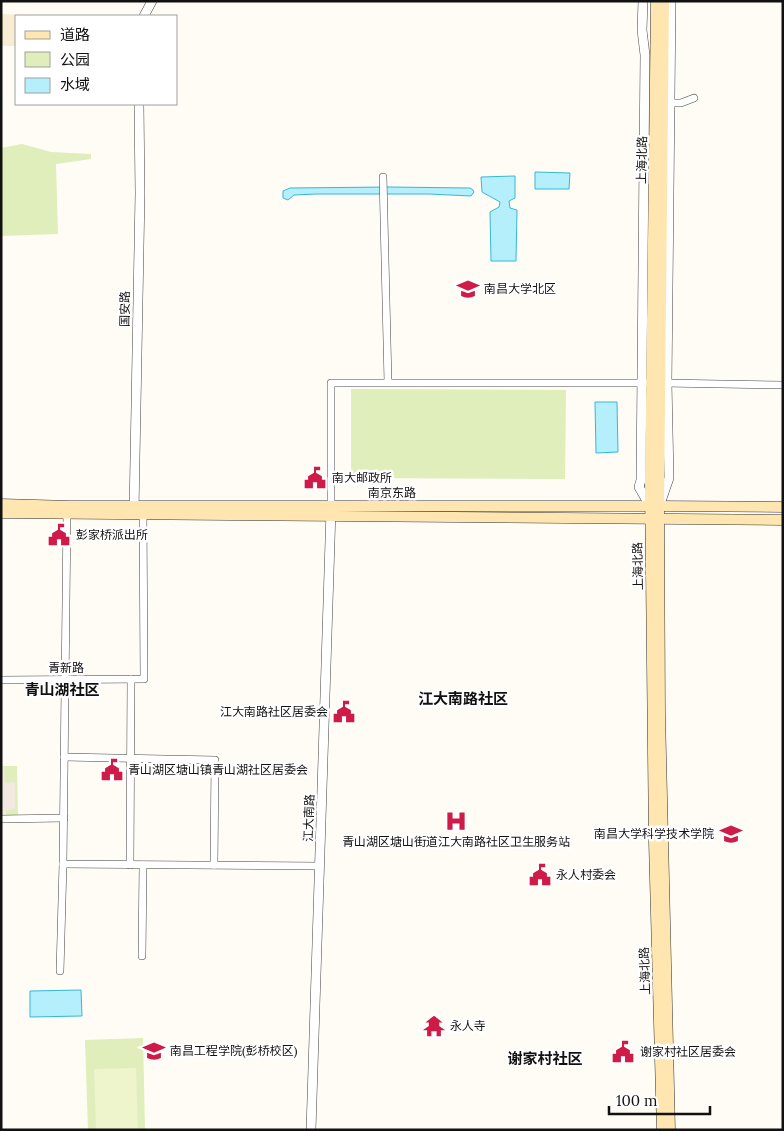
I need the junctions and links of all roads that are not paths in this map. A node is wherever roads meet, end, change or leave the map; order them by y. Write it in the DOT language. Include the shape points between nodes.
graph roads {
  1 [pos="152,1"];
  2 [pos="644,1"];
  3 [pos="656,1"];
  4 [pos="664,1"];
  5 [pos="671,1"];
  6 [pos="145,15"];
  7 [pos="694,98"];
  8 [pos="666,104"];
  9 [pos="139,105"];
  10 [pos="384,180"];
  11 [pos="388,382"];
  12 [pos="655,383"];
  13 [pos="783,385"];
  14 [pos="1,504"];
  15 [pos="654,506"];
  16 [pos="783,507"];
  17 [pos="139,510"];
  18 [pos="331,511"];
  19 [pos="1,513"];
  20 [pos="66,514"];
  21 [pos="655,520"];
  22 [pos="783,520"];
  23 [pos="131,679"];
  24 [pos="1,680"];
  25 [pos="65,680"];
  26 [pos="64,757"];
  27 [pos="130,758"];
  28 [pos="64,818"];
  29 [pos="1,819"];
  30 [pos="63,864"];
  31 [pos="130,865"];
  32 [pos="143,865"];
  33 [pos="214,865"];
  34 [pos="320,866"];
  35 [pos="142,956"];
  36 [pos="60,971"];
  37 [pos="311,1130"];
  38 [pos="662,1130"];
  39 [pos="670,1130"];
  1 -- 6 [label="street"];
  2 -- 12 [label="street" via="642,30"];
  3 -- 12 [label="main road, 上海北路"];
  4 -- 8 [label="main road, 上海北路"];
  5 -- 8 [label="street"];
  7 -- 8 [label="street" via="681,104"];
  8 -- 12 [label="main road, 上海北路"];
  9 -- 17 [label="street, 国安路"];
  10 -- 11 [label="street"];
  11 -- 12 [label="street"];
  11 -- 18 [label="street" via="331,384"];
  12 -- 13 [label="street"];
  12 -- 15 [label="main road, 上海北路"];
  12 -- 15 [label="street" via="639,487"];
  14 -- 17 [label="main road, 南京东路"];
  15 -- 16 [label="main road, 南京东路"];
  15 -- 18 [label="main road, 南京东路"];
  15 -- 21 [label="main road, 上海北路"];
  17 -- 18 [label="main road, 南京东路"];
  17 -- 20 [label="main road, 南京东路"];
  17 -- 23 [label="street" via="144,679"];
  18 -- 21 [label="main road, 南京东路"];
  18 -- 34 [label="street, 江大南路"];
  19 -- 20 [label="main road, 南京东路"];
  20 -- 25 [label="street"];
  21 -- 22 [label="main road, 南京东路"];
  21 -- 38 [label="main road, 上海北路" via="654,842"];
  21 -- 39 [label="main road, 上海北路"];
  23 -- 25 [label="street, 青新路"];
  23 -- 27 [label="street"];
  24 -- 25 [label="street, 青新路"];
  25 -- 26 [label="street"];
  26 -- 27 [label="street"];
  26 -- 28 [label="street"];
  27 -- 31 [label="street"];
  27 -- 33 [label="street" via="215,760"];
  28 -- 29 [label="street"];
  28 -- 30 [label="street"];
  30 -- 31 [label="street"];
  30 -- 36 [label="street"];
  31 -- 32 [label="street"];
  32 -- 33 [label="street"];
  32 -- 35 [label="street"];
  33 -- 34 [label="street"];
  34 -- 37 [label="street, 江大南路"];
}
